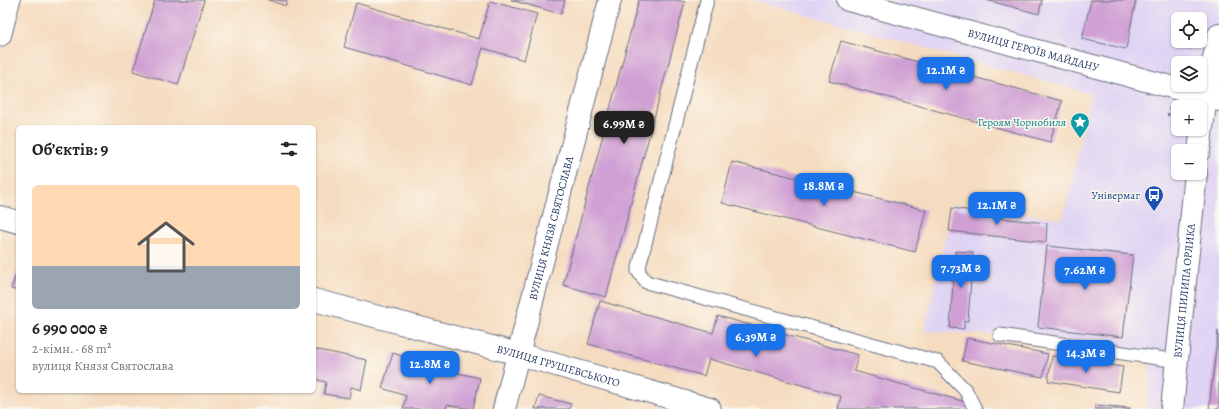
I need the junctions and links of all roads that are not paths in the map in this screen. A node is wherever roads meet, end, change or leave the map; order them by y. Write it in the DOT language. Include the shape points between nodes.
graph roads {
  1 [pos="9,0"];
  2 [pos="610,0"];
  3 [pos="707,0"];
  4 [pos="848,0"];
  5 [pos="0,35"];
  6 [pos="1219,35"];
  7 [pos="1212,98"];
  8 [pos="1201,144"];
  9 [pos="1195,180"];
  10 [pos="0,217"];
  11 [pos="16,221"];
  12 [pos="316,301"];
  13 [pos="1000,335"];
  14 [pos="518,354"];
  15 [pos="1178,362"];
  16 [pos="504,409"];
  17 [pos="710,409"];
  18 [pos="975,409"];
  19 [pos="1172,409"];
  1 -- 5 [label="street"];
  2 -- 14 [label="street, ВУЛИЦЯ КНЯЗЯ СВЯТОСЛАВА"];
  3 -- 18 [label="lane" via="638,271 646,282 938,362 966,390"];
  4 -- 7 [label="street, ВУЛИЦЯ ГЕРОЇВ МАЙДАНУ"];
  6 -- 7 [label="street"];
  7 -- 8 [label="street"];
  9 -- 15 [label="street, ВУЛИЦЯ ПИЛИПА ОРЛИКА"];
  10 -- 11 [label="street"];
  12 -- 14 [label="street, ВУЛИЦЯ ГРУШЕВСЬКОГО"];
  13 -- 15 [label="lane"];
  14 -- 16 [label="street, ВУЛИЦЯ КНЯЗЯ СВЯТОСЛАВА"];
  14 -- 17 [label="street, ВУЛИЦЯ ГРУШЕВСЬКОГО"];
  15 -- 19 [label="street, ВУЛИЦЯ ПИЛИПА ОРЛИКА"];
}
